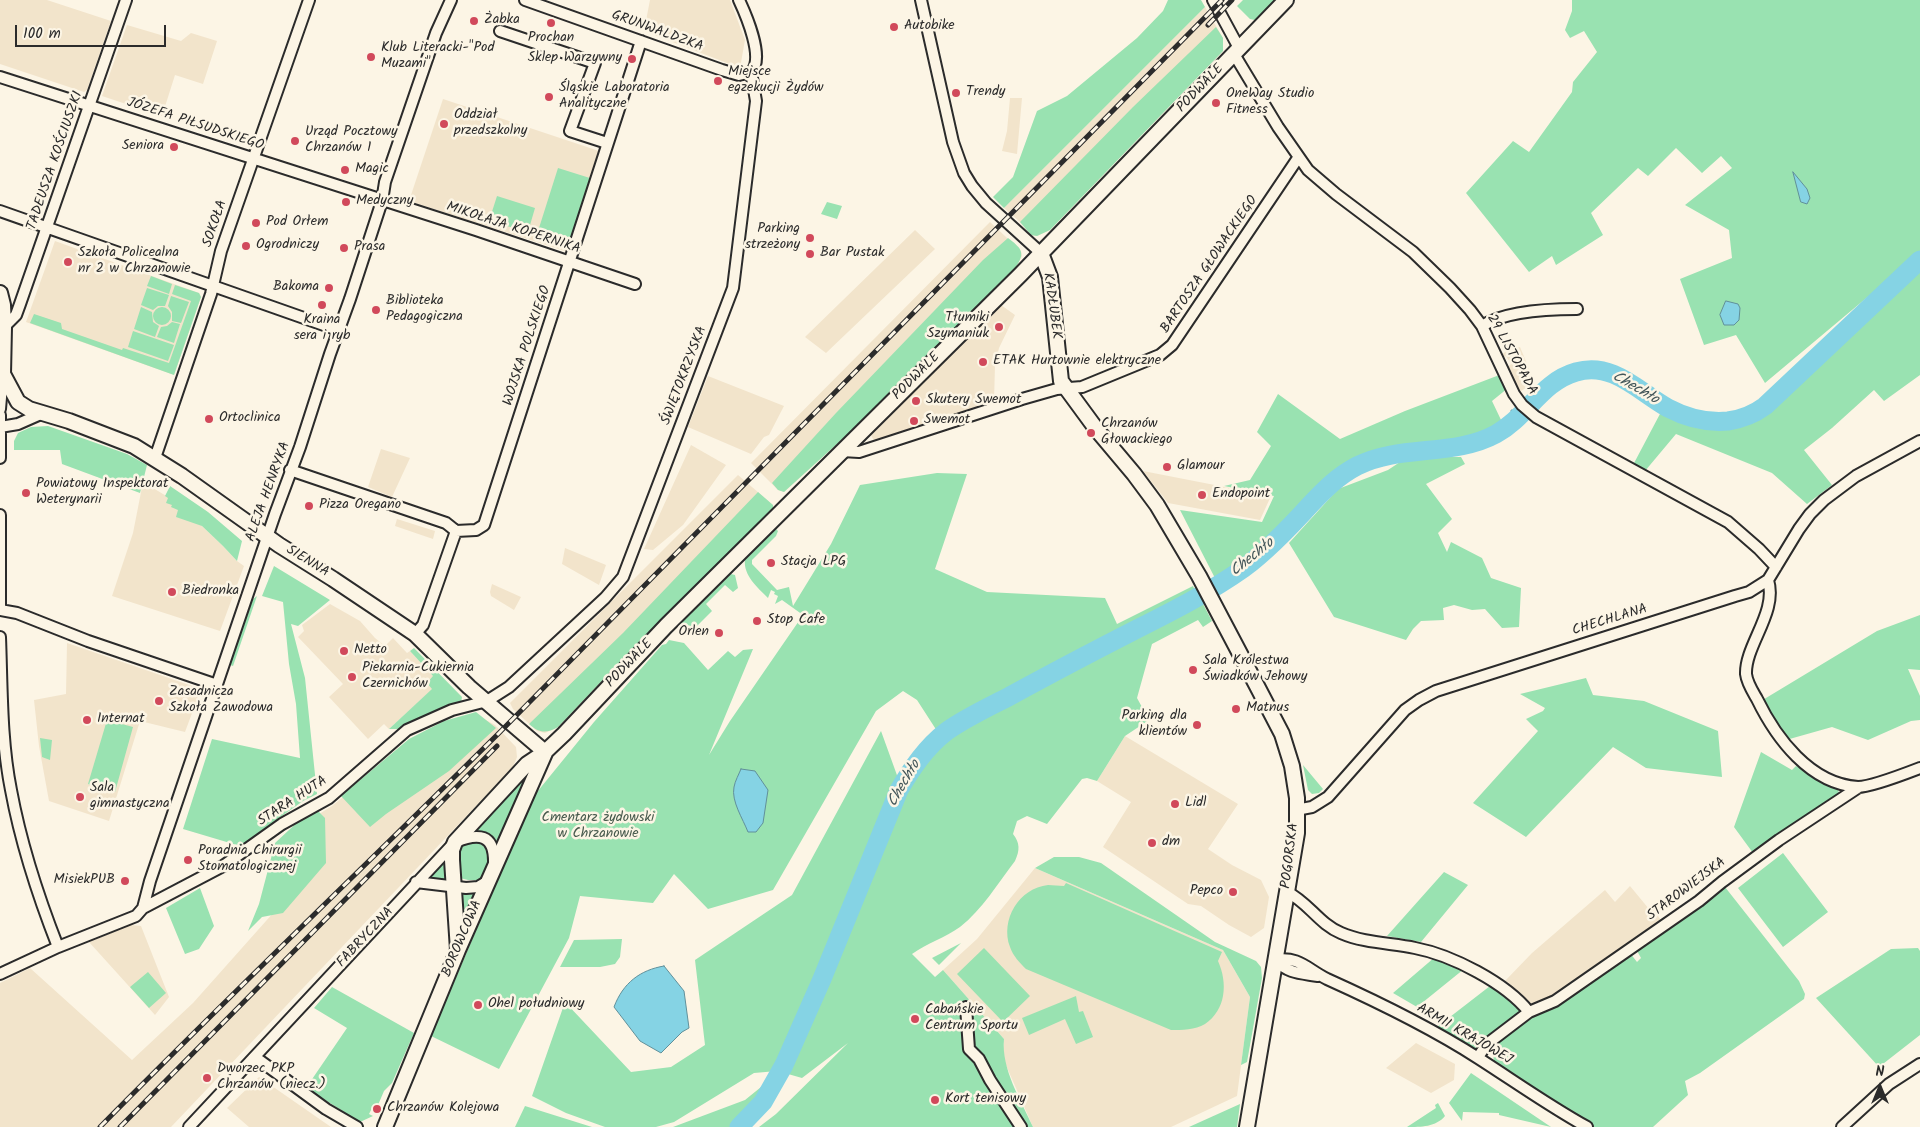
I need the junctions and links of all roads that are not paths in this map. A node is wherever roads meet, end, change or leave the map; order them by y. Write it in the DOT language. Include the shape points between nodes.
graph roads {
  1 [pos="126,0"];
  2 [pos="309,0"];
  3 [pos="451,0"];
  4 [pos="525,0"];
  5 [pos="739,0"];
  6 [pos="921,0"];
  7 [pos="1213,0"];
  8 [pos="1286,0"];
  9 [pos="551,4"];
  10 [pos="500,31"];
  11 [pos="641,40"];
  12 [pos="1237,51"];
  13 [pos="751,72"];
  14 [pos="0,77"];
  15 [pos="90,106"];
  16 [pos="607,143"];
  17 [pos="253,158"];
  18 [pos="1298,158"];
  19 [pos="382,201"];
  20 [pos="0,211"];
  21 [pos="48,228"];
  22 [pos="1041,253"];
  23 [pos="570,262"];
  24 [pos="635,284"];
  25 [pos="213,286"];
  26 [pos="0,293"];
  27 [pos="1577,308"];
  28 [pos="1482,326"];
  29 [pos="4,327"];
  30 [pos="338,330"];
  31 [pos="3,374"];
  32 [pos="1065,388"];
  33 [pos="0,409"];
  34 [pos="43,413"];
  35 [pos="0,414"];
  36 [pos="0,427"];
  37 [pos="1920,441"];
  38 [pos="842,451"];
  39 [pos="0,458"];
  40 [pos="154,458"];
  41 [pos="290,470"];
  42 [pos="0,515"];
  43 [pos="456,531"];
  44 [pos="267,536"];
  45 [pos="1776,567"];
  46 [pos="1199,576"];
  47 [pos="1768,580"];
  48 [pos="0,609"];
  49 [pos="415,634"];
  50 [pos="0,637"];
  51 [pos="217,685"];
  52 [pos="487,701"];
  53 [pos="2,718"];
  54 [pos="545,752"];
  55 [pos="1920,768"];
  56 [pos="1859,787"];
  57 [pos="1296,810"];
  58 [pos="455,842"];
  59 [pos="494,867"];
  60 [pos="488,881"];
  61 [pos="416,882"];
  62 [pos="454,886"];
  63 [pos="1287,892"];
  64 [pos="143,908"];
  65 [pos="58,947"];
  66 [pos="458,950"];
  67 [pos="1275,960"];
  68 [pos="0,974"];
  69 [pos="966,1007"];
  70 [pos="1529,1012"];
  71 [pos="256,1057"];
  72 [pos="1478,1058"];
  73 [pos="1920,1064"];
  74 [pos="189,1127"];
  75 [pos="357,1127"];
  76 [pos="385,1127"];
  77 [pos="1021,1127"];
  78 [pos="1246,1127"];
  79 [pos="1587,1127"];
  80 [pos="1842,1127"];
  1 -- 15 [label="street, TADEUSZA KOŚCIUSZKI"];
  2 -- 17 [label="street, SOKOŁA"];
  3 -- 19 [label="street, ALEJA HENRYKA" via="436,33 388,172"];
  4 -- 9 [label="street, GRUNWALDZKA"];
  5 -- 13 [label="street, ŚWIĘTOKRZYSKA" via="755,49 756,66"];
  6 -- 22 [label="street, KADŁUBEK" via="952,142 964,173 988,205"];
  7 -- 12 [label="street, 29 LISTOPADA"];
  8 -- 12 [label="street, PODWALE"];
  9 -- 11 [label="street, GRUNWALDZKA"];
  10 -- 16 [label="street" via="594,63 570,131"];
  11 -- 13 [label="street, GRUNWALDZKA" via="739,75"];
  11 -- 16 [label="street, WOJSKA POLSKIEGO"];
  12 -- 18 [label="street, 29 LISTOPADA"];
  12 -- 22 [label="street, PODWALE"];
  13 -- 52 [label="street, ŚWIĘTOKRZYSKA" via="756,101 733,288 623,577 510,687"];
  14 -- 15 [label="street, JÓZEFA PIŁSUDSKIEGO"];
  15 -- 17 [label="street, JÓZEFA PIŁSUDSKIEGO"];
  15 -- 21 [label="street, TADEUSZA KOŚCIUSZKI"];
  16 -- 23 [label="street, WOJSKA POLSKIEGO"];
  17 -- 19 [label="street, JÓZEFA PIŁSUDSKIEGO"];
  17 -- 25 [label="street, SOKOŁA" via="216,268"];
  18 -- 28 [label="street, 29 LISTOPADA" via="1336,194 1413,252 1450,288"];
  18 -- 32 [label="street, BARTOSZA GŁOWACKIEGO" via="1172,346 1160,355 1082,387"];
  19 -- 23 [label="street, MIKOŁAJA KOPERNIKA"];
  19 -- 30 [label="street, ALEJA HENRYKA"];
  20 -- 21 [label="street"];
  21 -- 25 [label="street"];
  21 -- 29 [label="street, TADEUSZA KOŚCIUSZKI" via="16,315"];
  22 -- 32 [label="street, KADŁUBEK" via="1050,277 1059,371"];
  22 -- 38 [label="street, PODWALE"];
  23 -- 24 [label="street, MIKOŁAJA KOPERNIKA"];
  23 -- 43 [label="street, WOJSKA POLSKIEGO" via="484,525 476,530"];
  25 -- 30 [label="street"];
  25 -- 40 [label="street, SOKOŁA"];
  26 -- 29 [label="street"];
  27 -- 28 [label="street" via="1525,313"];
  28 -- 45 [label="street, 29 LISTOPADA" via="1514,394 1536,417 1728,522"];
  29 -- 31 [label="street"];
  30 -- 41 [label="street, ALEJA HENRYKA"];
  31 -- 33 [label="street"];
  31 -- 34 [label="street, SIENNA" via="18,402"];
  32 -- 38 [label="street, BARTOSZA GŁOWACKIEGO" via="859,452"];
  32 -- 46 [label="street, KADŁUBEK" via="1149,492"];
  34 -- 36 [label="street" via="18,424"];
  34 -- 40 [label="street, SIENNA" via="134,446"];
  35 -- 36 [label="street"];
  36 -- 39 [label="street"];
  37 -- 45 [label="street, CHECHLANA" via="1856,476 1824,500 1799,529"];
  38 -- 54 [label="street, PODWALE"];
  40 -- 44 [label="street, SIENNA"];
  41 -- 43 [label="street" via="446,523"];
  41 -- 44 [label="street, ALEJA HENRYKA"];
  42 -- 48 [label="street"];
  43 -- 49 [label="street" via="423,625"];
  44 -- 49 [label="street, SIENNA"];
  44 -- 51 [label="street, ALEJA HENRYKA"];
  45 -- 47 [label="street, CHECHLANA"];
  46 -- 57 [label="street, POGORSKA" via="1282,734 1292,766"];
  47 -- 56 [label="street" via="1768,607 1746,675 1751,687 1768,723 1799,760 1836,782"];
  47 -- 57 [label="street, CHECHLANA" via="1742,594 1427,696 1393,722 1328,796 1312,807"];
  48 -- 51 [label="street"];
  49 -- 52 [label="street, SIENNA"];
  50 -- 53 [label="street"];
  51 -- 64 [label="street, ALEJA HENRYKA"];
  52 -- 54 [label="street, SIENNA"];
  52 -- 64 [label="street, STARA HUTA" via="452,710 407,730 328,798 282,824 223,866"];
  53 -- 65 [label="street" via="10,789 23,849"];
  54 -- 58 [label="street, FABRYCZNA" via="527,764"];
  54 -- 59 [label="street, BOROWCOWA"];
  55 -- 56 [label="street"];
  56 -- 70 [label="street, STAROWIEJSKA" via="1555,1001"];
  57 -- 63 [label="street, POGORSKA" via="1297,832"];
  58 -- 59 [label="street" via="470,836 482,836 495,853"];
  58 -- 61 [label="street, FABRYCZNA"];
  58 -- 62 [label="street" via="452,850"];
  59 -- 60 [label="street, BOROWCOWA"];
  60 -- 62 [label="street" via="478,887"];
  60 -- 66 [label="street, BOROWCOWA"];
  61 -- 62 [label="street"];
  61 -- 71 [label="street, FABRYCZNA"];
  62 -- 66 [label="street"];
  63 -- 67 [label="street, POGORSKA"];
  63 -- 70 [label="street" via="1340,932 1441,954 1470,967 1519,1000"];
  64 -- 65 [label="street, STARA HUTA" via="136,916"];
  65 -- 68 [label="street, STARA HUTA"];
  66 -- 76 [label="street, BOROWCOWA"];
  67 -- 72 [label="street, ARMII KRAJOWEJ" via="1293,972 1322,976"];
  67 -- 78 [label="street, POGORSKA"];
  69 -- 77 [label="street" via="970,1049"];
  70 -- 72 [label="street, STAROWIEJSKA" via="1487,1044"];
  71 -- 74 [label="street, FABRYCZNA"];
  71 -- 75 [label="street" via="326,1109"];
  72 -- 79 [label="street, ARMII KRAJOWEJ"];
  73 -- 80 [label="street" via="1889,1084"];
}
